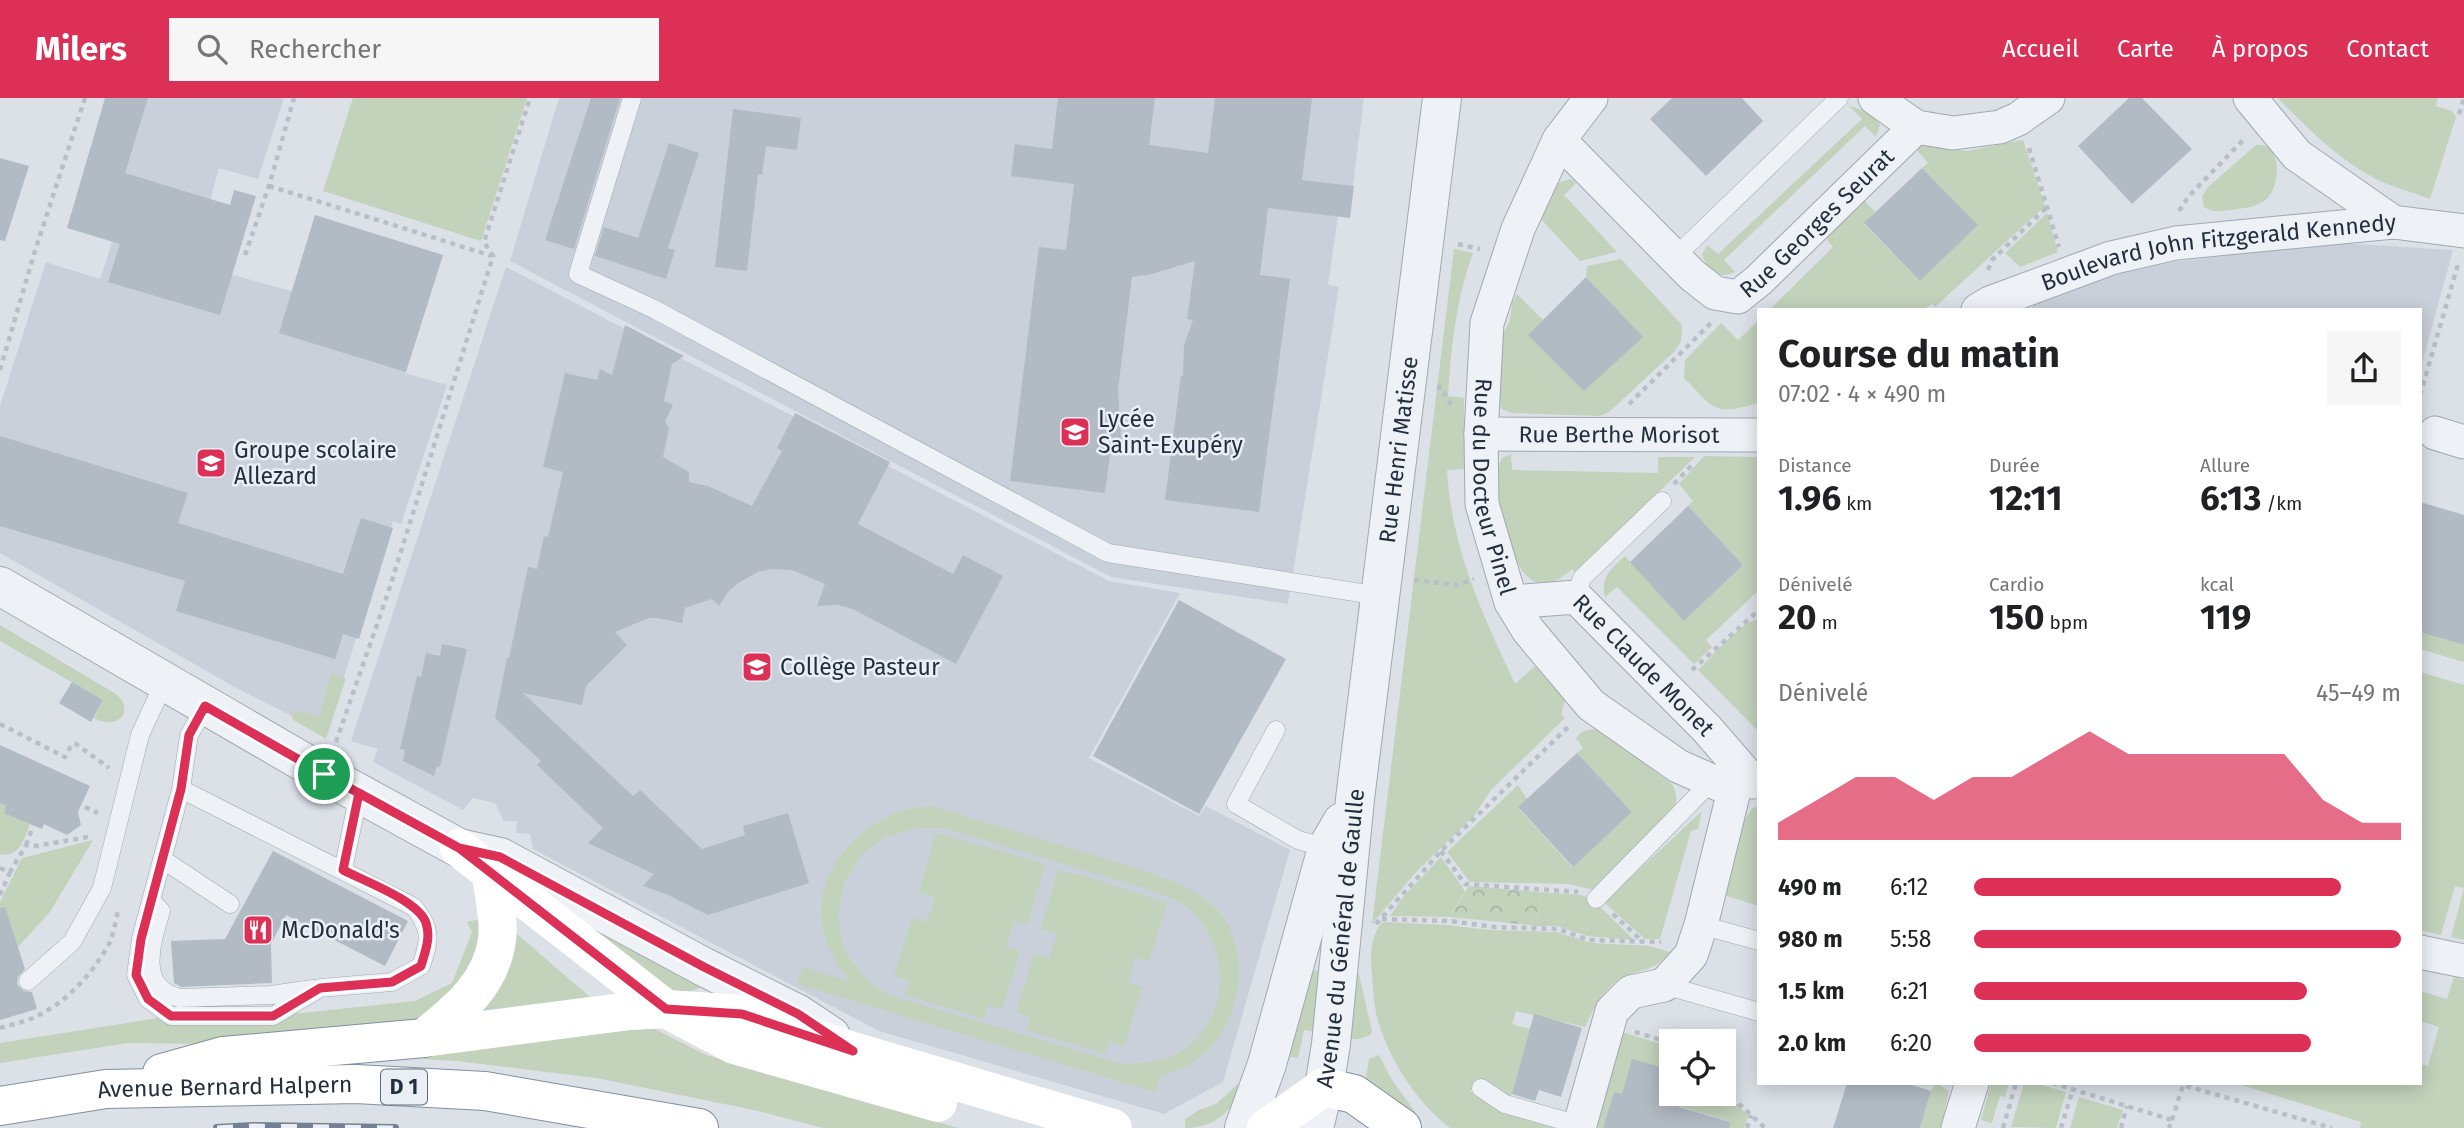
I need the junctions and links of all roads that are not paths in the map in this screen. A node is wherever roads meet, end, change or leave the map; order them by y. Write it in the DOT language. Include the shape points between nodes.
graph roads {
  1 [pos="632,98"];
  2 [pos="1442,98"];
  3 [pos="1591,98"];
  4 [pos="1839,98"];
  5 [pos="1875,98"];
  6 [pos="2048,98"];
  7 [pos="2252,113"];
  8 [pos="1916,127"];
  9 [pos="1559,140"];
  10 [pos="2393,222"];
  11 [pos="2462,245"];
  12 [pos="1675,257"];
  13 [pos="1981,308"];
  14 [pos="1481,434"];
  15 [pos="1757,435"];
  16 [pos="1662,501"];
  17 [pos="0,586"];
  18 [pos="1380,596"];
  19 [pos="1576,597"];
  20 [pos="1511,602"];
  21 [pos="164,683"];
  22 [pos="205,706"];
  23 [pos="1276,730"];
  24 [pos="1739,783"];
  25 [pos="181,789"];
  26 [pos="359,793"];
  27 [pos="1355,799"];
  28 [pos="459,848"];
  29 [pos="1327,848"];
  30 [pos="162,859"];
  31 [pos="343,870"];
  32 [pos="491,874"];
  33 [pos="1596,898"];
  34 [pos="230,904"];
  35 [pos="1696,940"];
  36 [pos="1757,942"];
  37 [pos="2422,952"];
  38 [pos="2464,961"];
  39 [pos="28,981"];
  40 [pos="1664,985"];
  41 [pos="666,1009"];
  42 [pos="1757,1011"];
  43 [pos="424,1038"];
  44 [pos="853,1051"];
  45 [pos="1971,1085"];
  46 [pos="1324,1087"];
  47 [pos="1481,1088"];
  48 [pos="106,1089"];
  49 [pos="0,1106"];
  50 [pos="1579,1127"];
  51 [pos="699,1128"];
  52 [pos="1023,1128"];
  53 [pos="1113,1128"];
  54 [pos="1244,1128"];
  55 [pos="1266,1128"];
  56 [pos="1314,1128"];
  57 [pos="1402,1128"];
  58 [pos="1958,1128"];
  1 -- 18 [label="lane" via="578,274 664,315 1108,553"];
  2 -- 18 [label="street, Rue Henri Matisse"];
  3 -- 9 [label="street, Rue du Docteur Pinel"];
  4 -- 12 [label="lane"];
  5 -- 8 [label="street"];
  6 -- 8 [label="street" via="2000,127 1953,133"];
  7 -- 10 [label="street" via="2297,155"];
  8 -- 12 [label="street, Rue Georges Seurat" via="1738,297 1715,293"];
  9 -- 12 [label="street, Rue Georges Seurat"];
  9 -- 14 [label="street, Rue du Docteur Pinel" via="1518,229 1488,323"];
  10 -- 11 [label="street, Boulevard John Fitzgerald Kennedy"];
  10 -- 13 [label="street, Boulevard John Fitzgerald Kennedy" via="2176,243 2111,258"];
  14 -- 15 [label="street, Rue Berthe Morisot"];
  14 -- 20 [label="street, Rue du Docteur Pinel" via="1482,504"];
  16 -- 19 [label="lane" via="1582,579"];
  17 -- 21 [label="street"];
  18 -- 27 [label="street, Rue Henri Matisse"];
  19 -- 20 [label="street, Rue Claude Monet"];
  19 -- 24 [label="street, Rue Claude Monet" via="1707,729"];
  20 -- 24 [label="street, Rue du Docteur Pinel" via="1528,630 1591,705 1678,765"];
  21 -- 22 [label="street"];
  21 -- 39 [label="lane" via="140,735 102,888 72,942"];
  22 -- 25 [label="lane" via="189,735"];
  22 -- 26 [label="street"];
  23 -- 29 [label="lane" via="1236,804 1298,840"];
  24 -- 33 [label="lane"];
  24 -- 35 [label="street"];
  25 -- 30 [label="lane"];
  25 -- 31 [label="lane"];
  26 -- 28 [label="street"];
  26 -- 31 [label="lane"];
  27 -- 29 [label="street, Avenue du Général de Gaulle"];
  27 -- 46 [label="street, Avenue du Général de Gaulle"];
  28 -- 32 [label="main road"];
  28 -- 44 [label="street" via="500,857 798,1014"];
  29 -- 54 [label="street, Avenue du Général de Gaulle" via="1267,1064"];
  30 -- 31 [label="lane" via="136,975 148,999 171,1016 273,1016 320,988 392,982 421,966 428,945 426,922 414,907"];
  30 -- 34 [label="lane"];
  32 -- 41 [label="main road"];
  32 -- 43 [label="main road" via="498,938 488,974 466,1004"];
  35 -- 36 [label="lane"];
  35 -- 40 [label="street"];
  37 -- 38 [label="street"];
  40 -- 42 [label="lane"];
  40 -- 50 [label="street" via="1631,992 1612,1011"];
  41 -- 43 [label="main road"];
  41 -- 44 [label="main road" via="742,1014"];
  41 -- 52 [label="main road" via="734,1045"];
  43 -- 48 [label="main road" via="223,1056"];
  44 -- 53 [label="main road"];
  45 -- 58 [label="street"];
  46 -- 55 [label="main road"];
  46 -- 56 [label="street, Avenue du Général de Gaulle"];
  46 -- 57 [label="main road" via="1354,1094"];
  47 -- 50 [label="lane" via="1505,1104"];
  48 -- 49 [label="main road, Avenue Bernard Halpern / D 1"];
  48 -- 51 [label="main road, Avenue Bernard Halpern / D 1" via="356,1084 485,1091"];
}
